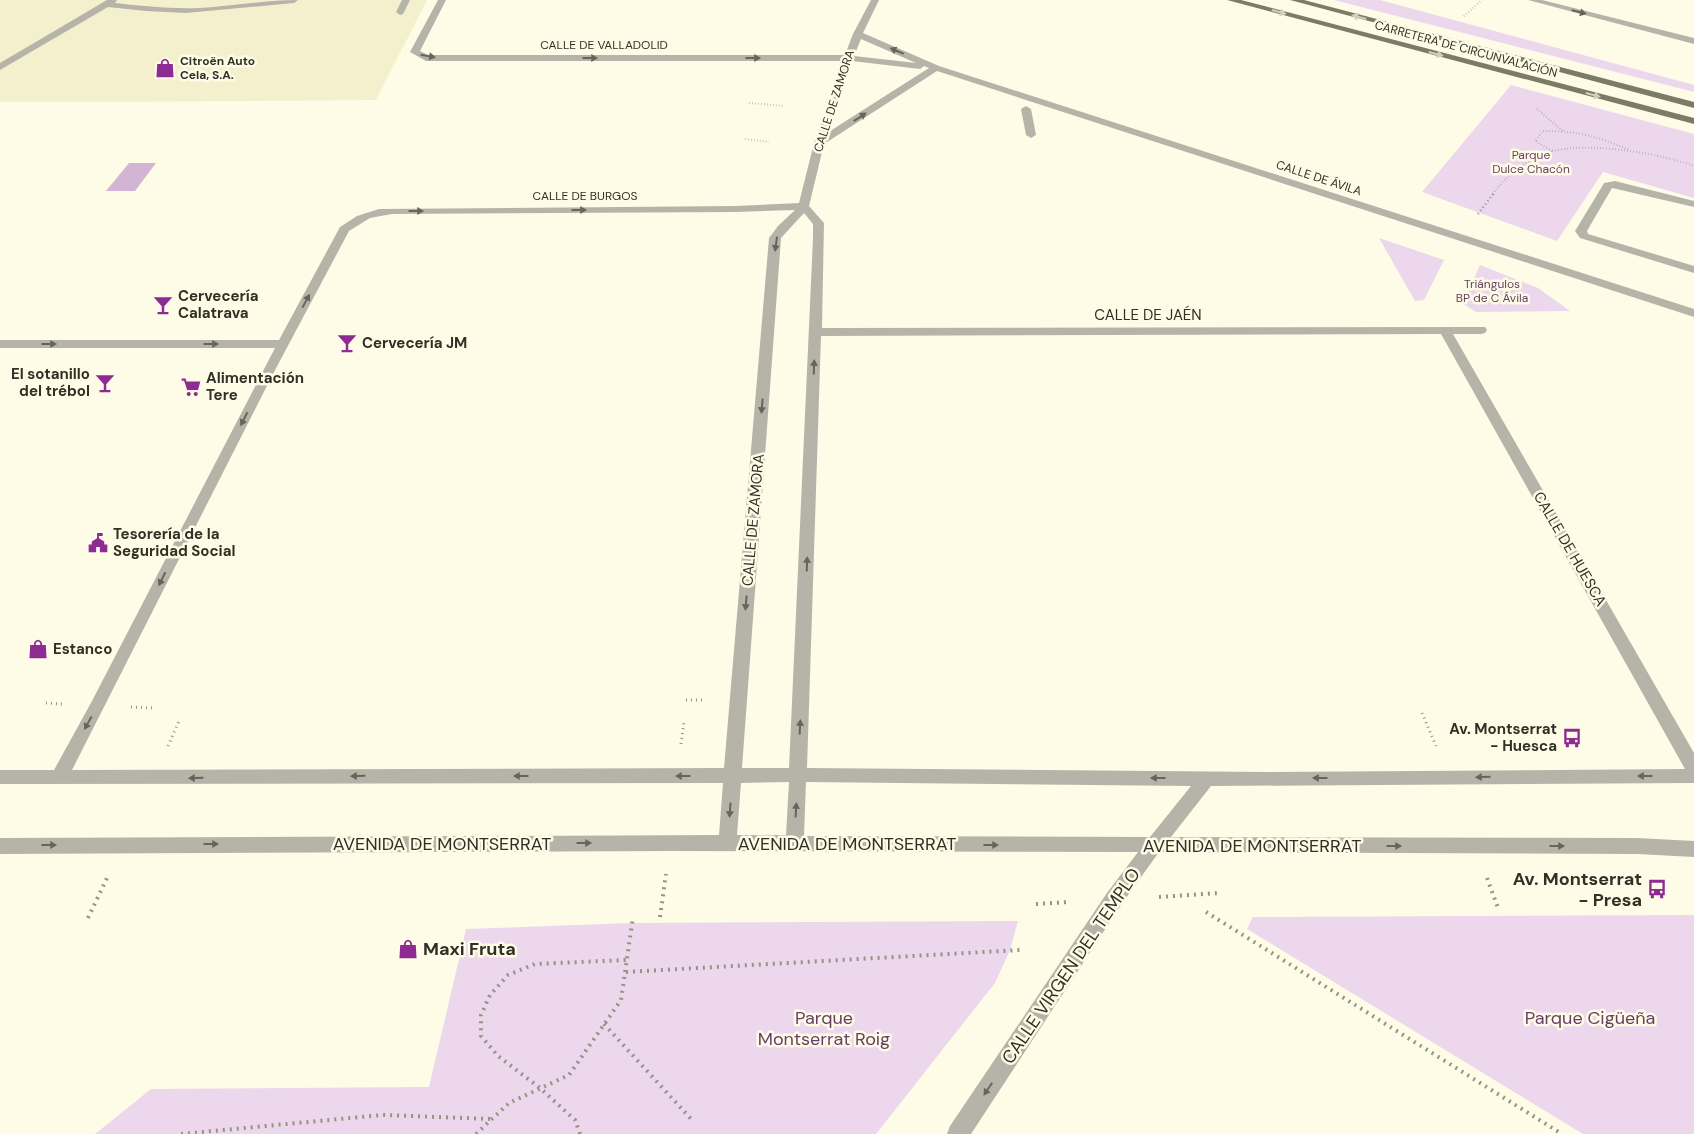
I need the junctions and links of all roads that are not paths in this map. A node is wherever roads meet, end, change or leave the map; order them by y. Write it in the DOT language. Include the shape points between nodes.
graph roads {
  1 [pos="250,0"];
  2 [pos="294,0"];
  3 [pos="406,0"];
  4 [pos="876,0"];
  5 [pos="1232,0"];
  6 [pos="1294,0"];
  7 [pos="1532,0"];
  8 [pos="109,2"];
  9 [pos="440,3"];
  10 [pos="242,6"];
  11 [pos="400,12"];
  12 [pos="857,34"];
  13 [pos="1694,41"];
  14 [pos="847,58"];
  15 [pos="0,67"];
  16 [pos="936,68"];
  17 [pos="1694,105"];
  18 [pos="1026,109"];
  19 [pos="1694,121"];
  20 [pos="1031,135"];
  21 [pos="819,143"];
  22 [pos="1694,204"];
  23 [pos="803,206"];
  24 [pos="1694,270"];
  25 [pos="1694,313"];
  26 [pos="1445,330"];
  27 [pos="1481,330"];
  28 [pos="815,332"];
  29 [pos="0,344"];
  30 [pos="283,344"];
  31 [pos="1694,768"];
  32 [pos="798,775"];
  33 [pos="732,776"];
  34 [pos="1694,776"];
  35 [pos="0,777"];
  36 [pos="59,777"];
  37 [pos="1207,778"];
  38 [pos="727,844"];
  39 [pos="795,844"];
  40 [pos="0,846"];
  41 [pos="1153,846"];
  42 [pos="1694,849"];
  43 [pos="958,1134"];
  1 -- 10 [label="street"];
  2 -- 10 [label="street"];
  3 -- 11 [label="street"];
  4 -- 12 [label="street, CALLE DE ZAMORA"];
  5 -- 19 [label="main road, CARRETERA DE CIRCUNVALACIÓN, one-way"];
  17 -- 6 [label="main road, CARRETERA DE CIRCUNVALACIÓN, one-way"];
  7 -- 13 [label="street, one-way"];
  8 -- 10 [label="street" via="150,9 212,10"];
  8 -- 15 [label="street"];
  9 -- 14 [label="street, CALLE DE VALLADOLID, one-way" via="415,52 426,58"];
  12 -- 14 [label="street, CALLE DE ZAMORA"];
  16 -- 12 [label="street, CALLE DE ÁVILA, one-way"];
  14 -- 16 [label="street, CALLE DE ÁVILA"];
  14 -- 21 [label="street, CALLE DE ZAMORA"];
  21 -- 16 [label="street, one-way"];
  16 -- 25 [label="street, CALLE DE ÁVILA"];
  18 -- 20 [label="street"];
  21 -- 23 [label="street, CALLE DE ZAMORA"];
  22 -- 24 [label="street" via="1608,185 1581,231 1584,236"];
  23 -- 28 [label="street" via="818,223"];
  30 -- 23 [label="street, CALLE DE BURGOS, one-way" via="344,230 368,215 392,211"];
  23 -- 33 [label="street, CALLE DE ZAMORA, one-way" via="781,227 775,238"];
  26 -- 27 [label="street, CALLE DE JAÉN"];
  26 -- 28 [label="street, CALLE DE JAÉN"];
  26 -- 31 [label="street, CALLE DE HUESCA"];
  32 -- 28 [label="street, one-way"];
  29 -- 30 [label="street, one-way"];
  30 -- 36 [label="street, one-way"];
  32 -- 33 [label="street"];
  37 -- 32 [label="street, one-way"];
  39 -- 32 [label="street, one-way"];
  33 -- 36 [label="street, one-way"];
  33 -- 38 [label="street, CALLE DE ZAMORA, one-way"];
  34 -- 37 [label="street, one-way"];
  35 -- 36 [label="street"];
  37 -- 41 [label="street, CALLE VIRGEN DEL TEMPLO"];
  38 -- 39 [label="street, AVENIDA DE MONTSERRAT"];
  40 -- 38 [label="street, AVENIDA DE MONTSERRAT, one-way"];
  39 -- 41 [label="street, AVENIDA DE MONTSERRAT, one-way"];
  41 -- 42 [label="street, AVENIDA DE MONTSERRAT, one-way" via="1637,846"];
  41 -- 43 [label="street, CALLE VIRGEN DEL TEMPLO, one-way" via="1114,899"];
}
